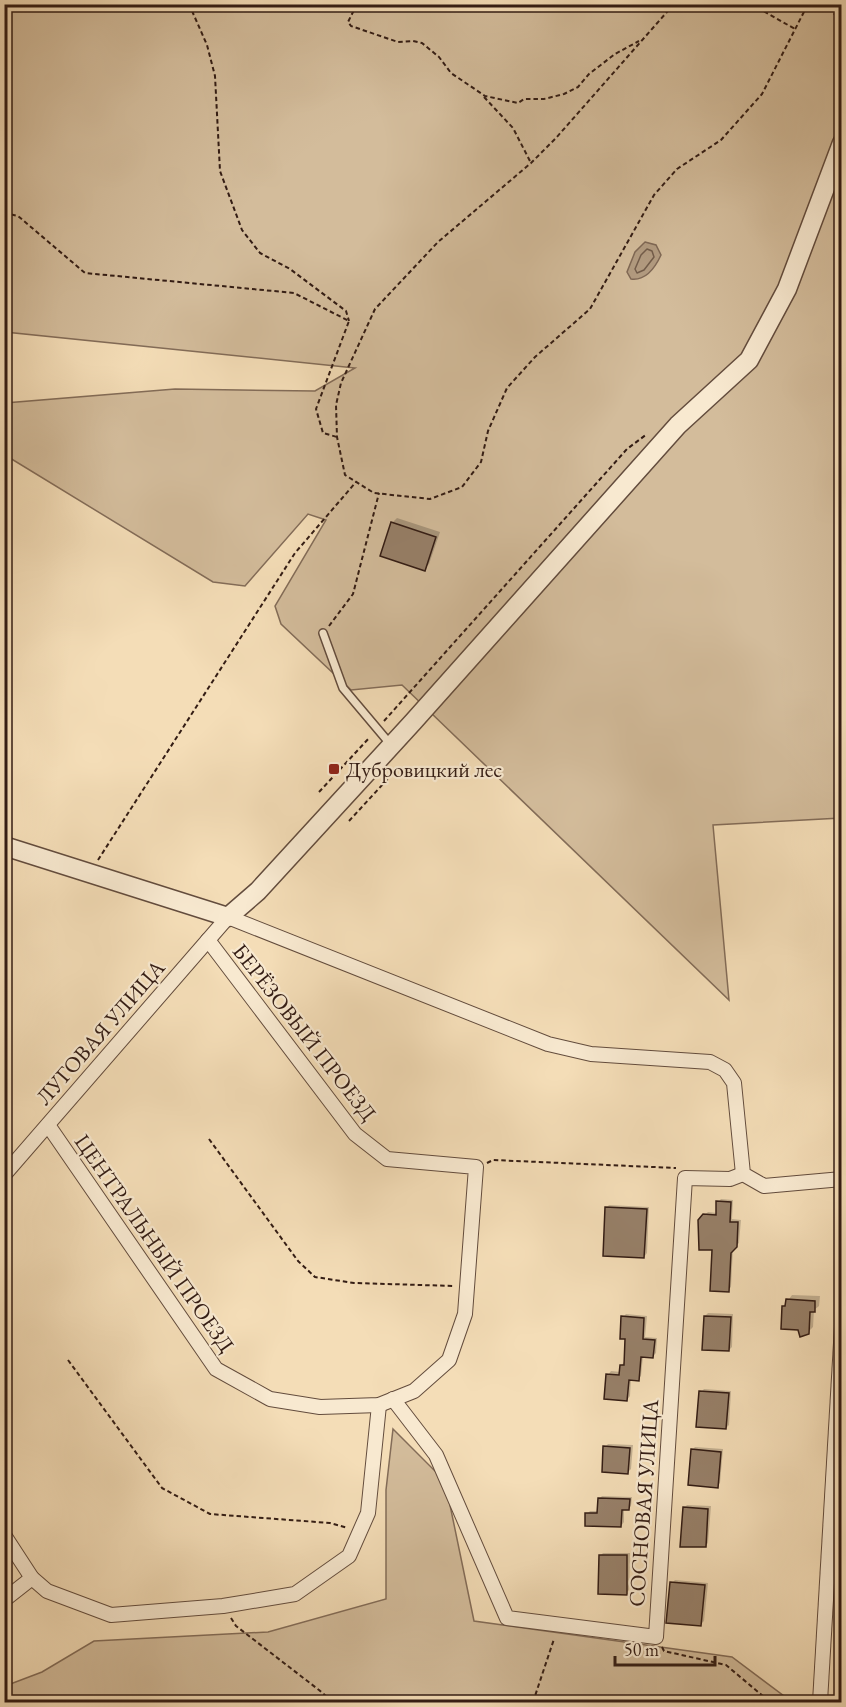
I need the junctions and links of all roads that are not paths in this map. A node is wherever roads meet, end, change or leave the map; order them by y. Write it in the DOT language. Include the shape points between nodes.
graph roads {
  1 [pos="839,137"];
  2 [pos="323,633"];
  3 [pos="392,745"];
  4 [pos="4,846"];
  5 [pos="228,917"];
  6 [pos="208,940"];
  7 [pos="48,1125"];
  8 [pos="476,1167"];
  9 [pos="742,1174"];
  10 [pos="4,1175"];
  11 [pos="842,1179"];
  12 [pos="842,1326"];
  13 [pos="393,1399"];
  14 [pos="379,1405"];
  15 [pos="4,1535"];
  16 [pos="32,1578"];
  17 [pos="4,1600"];
  18 [pos="820,1702"];
  1 -- 3 [label="street" via="787,289 749,360 678,425"];
  2 -- 3 [label="lane" via="343,688"];
  3 -- 5 [label="street" via="258,891"];
  4 -- 5 [label="street"];
  5 -- 6 [label="street, ЛУГОВАЯ УЛИЦА"];
  5 -- 9 [label="street" via="548,1044 591,1054 710,1062 725,1070 734,1083"];
  6 -- 7 [label="street, ЛУГОВАЯ УЛИЦА"];
  6 -- 8 [label="street, БЕРЁЗОВЫЙ ПРОЕЗД" via="355,1134 387,1159"];
  7 -- 10 [label="street, ЛУГОВАЯ УЛИЦА"];
  7 -- 14 [label="street, ЦЕНТРАЛЬНЫЙ ПРОЕЗД" via="216,1369 270,1399 320,1407"];
  8 -- 13 [label="street, ЦЕНТРАЛЬНЫЙ ПРОЕЗД" via="465,1314 449,1360 414,1391"];
  9 -- 11 [label="street" via="764,1186"];
  9 -- 13 [label="street, СОСНОВАЯ УЛИЦА" via="730,1179 685,1178 656,1637 507,1618 436,1455"];
  12 -- 18 [label="street"];
  13 -- 14 [label="street, ЦЕНТРАЛЬНЫЙ ПРОЕЗД"];
  14 -- 16 [label="street" via="368,1513 349,1556 295,1594 223,1606 111,1616 47,1591"];
  15 -- 16 [label="street"];
  16 -- 17 [label="street"];
}
